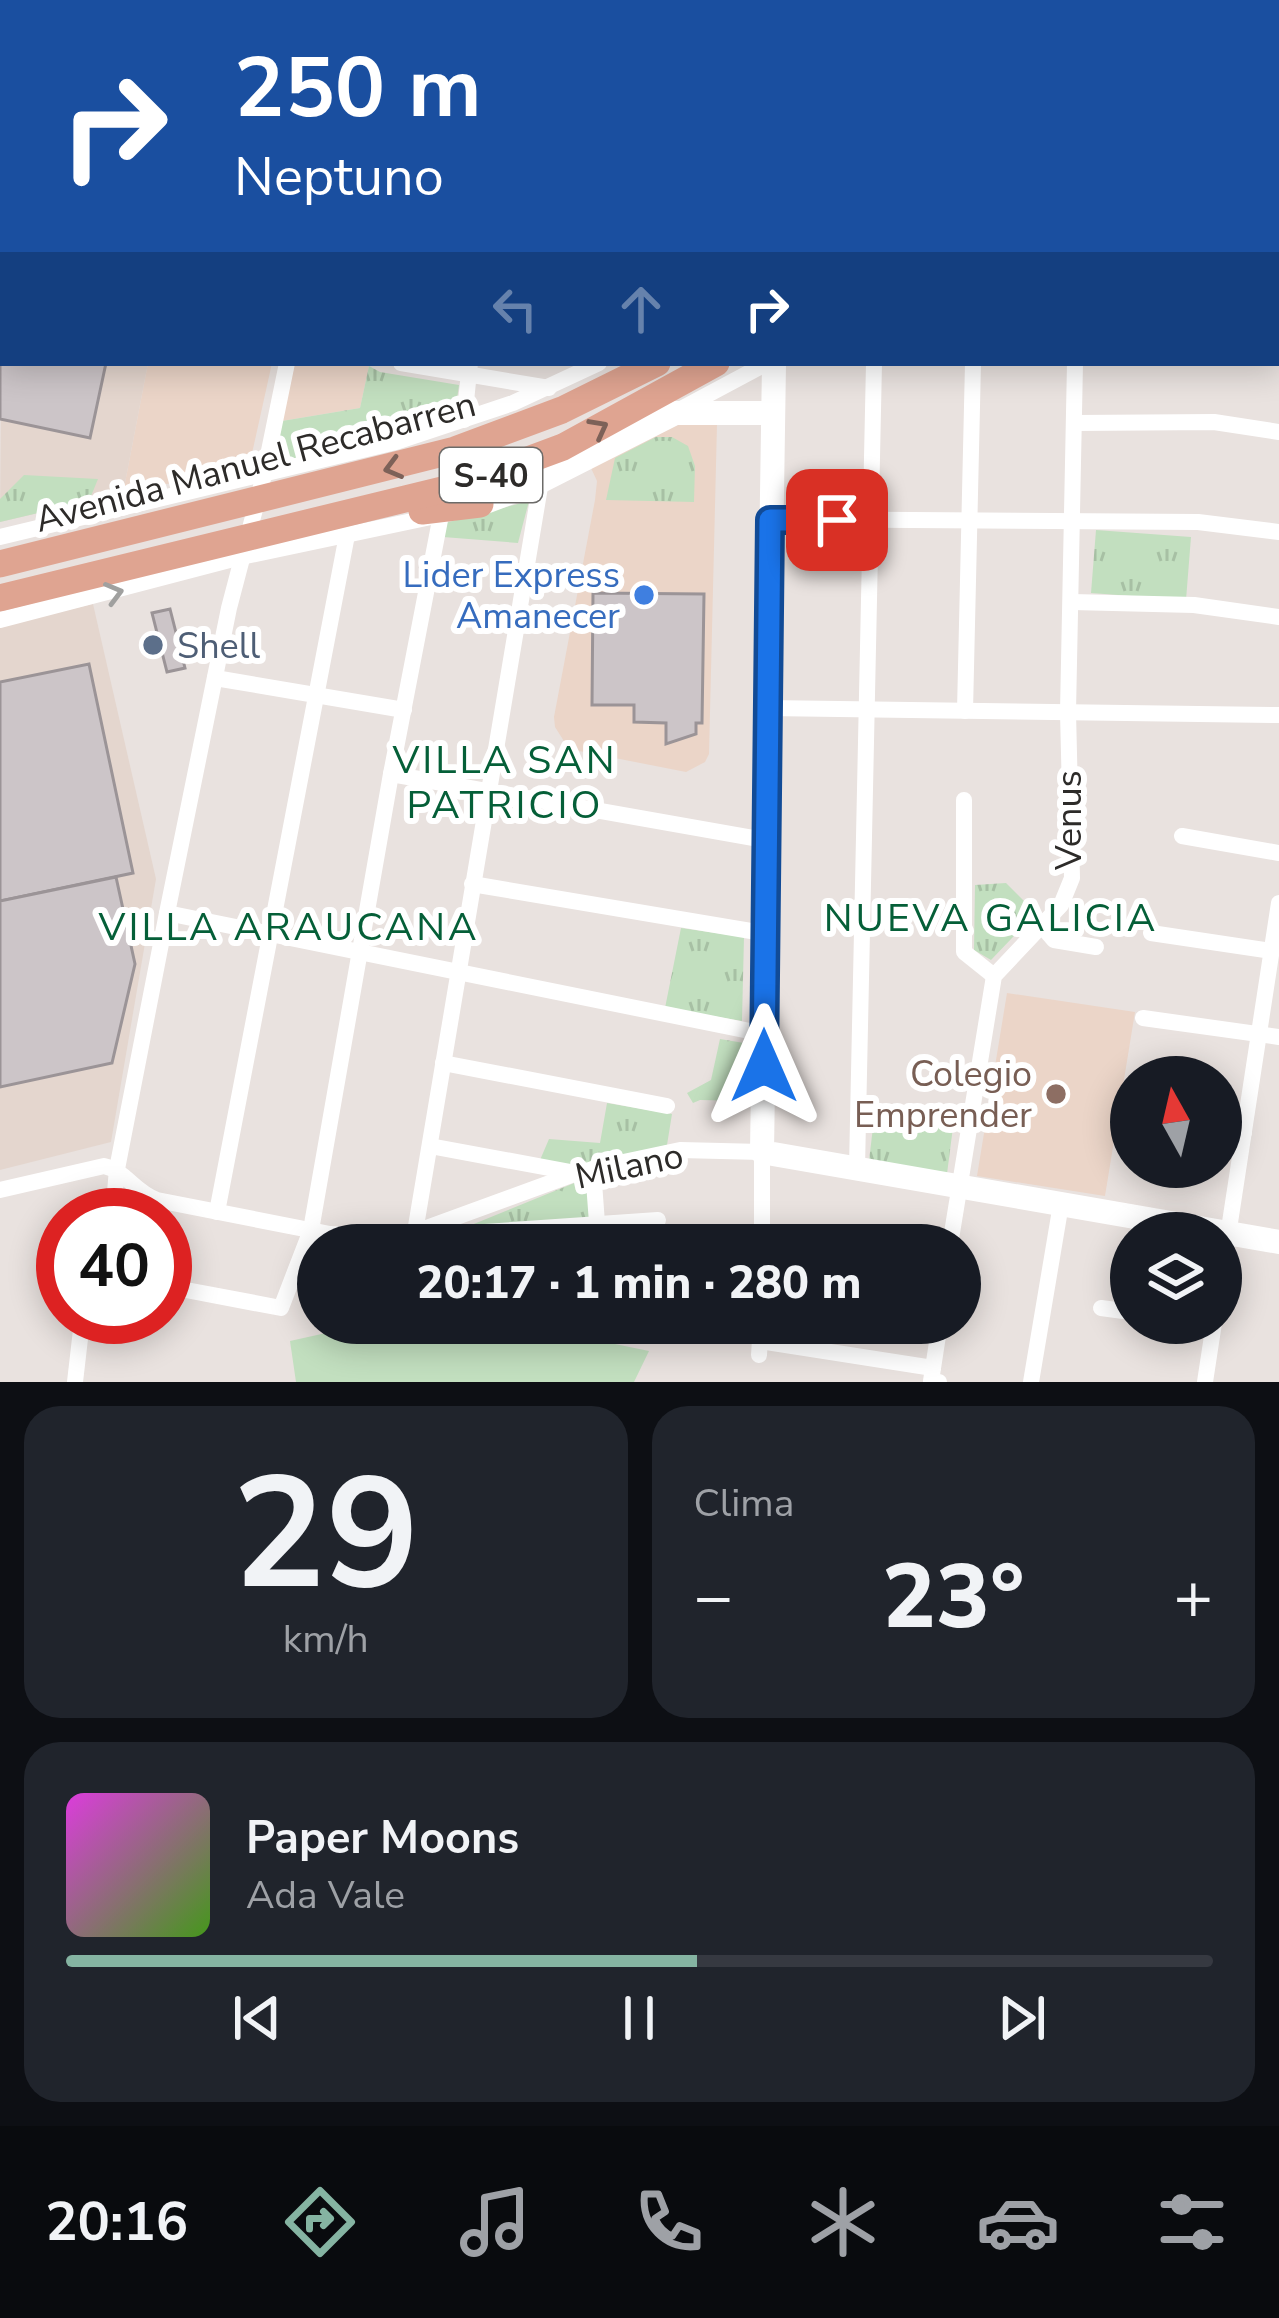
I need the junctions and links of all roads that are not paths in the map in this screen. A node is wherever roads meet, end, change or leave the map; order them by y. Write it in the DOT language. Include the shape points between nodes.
graph roads {
  1 [pos="286,366"];
  2 [pos="435,366"];
  3 [pos="620,366"];
  4 [pos="649,366"];
  5 [pos="710,366"];
  6 [pos="764,366"];
  7 [pos="770,366"];
  8 [pos="874,366"];
  9 [pos="973,366"];
  10 [pos="1075,366"];
  11 [pos="469,369"];
  12 [pos="577,369"];
  13 [pos="556,399"];
  14 [pos="675,413"];
  15 [pos="771,413"];
  16 [pos="464,420"];
  17 [pos="1076,423"];
  18 [pos="1279,432"];
  19 [pos="541,481"];
  20 [pos="260,488"];
  21 [pos="480,504"];
  22 [pos="441,515"];
  23 [pos="322,520"];
  24 [pos="770,520"];
  25 [pos="870,520"];
  26 [pos="968,521"];
  27 [pos="1073,522"];
  28 [pos="1279,532"];
  29 [pos="347,535"];
  30 [pos="0,538"];
  31 [pos="245,547"];
  32 [pos="0,564"];
  33 [pos="8,597"];
  34 [pos="1072,602"];
  35 [pos="1279,617"];
  36 [pos="0,620"];
  37 [pos="215,678"];
  38 [pos="314,695"];
  39 [pos="767,708"];
  40 [pos="866,709"];
  41 [pos="404,710"];
  42 [pos="965,711"];
  43 [pos="1068,712"];
  44 [pos="1279,715"];
  45 [pos="391,773"];
  46 [pos="487,790"];
  47 [pos="964,800"];
  48 [pos="1182,836"];
  49 [pos="764,840"];
  50 [pos="1279,853"];
  51 [pos="472,884"];
  52 [pos="1279,903"];
  53 [pos="166,913"];
  54 [pos="1042,926"];
  55 [pos="763,933"];
  56 [pos="1151,933"];
  57 [pos="271,934"];
  58 [pos="1096,947"];
  59 [pos="1272,951"];
  60 [pos="360,952"];
  61 [pos="458,972"];
  62 [pos="994,976"];
  63 [pos="1143,1018"];
  64 [pos="764,1034"];
  65 [pos="1259,1034"];
  66 [pos="1279,1037"];
  67 [pos="443,1063"];
  68 [pos="667,1106"];
  69 [pos="1244,1132"];
  70 [pos="430,1145"];
  71 [pos="763,1152"];
  72 [pos="117,1168"];
  73 [pos="856,1168"];
  74 [pos="585,1171"];
  75 [pos="958,1186"];
  76 [pos="115,1188"];
  77 [pos="0,1190"];
  78 [pos="1061,1204"];
  79 [pos="217,1212"];
  80 [pos="1231,1212"];
  81 [pos="1110,1213"];
  82 [pos="658,1220"];
  83 [pos="597,1223"];
  84 [pos="312,1224"];
  85 [pos="416,1224"];
  86 [pos="437,1224"];
  87 [pos="584,1224"];
  88 [pos="762,1224"];
  89 [pos="953,1224"];
  90 [pos="297,1227"];
  91 [pos="1242,1235"];
  92 [pos="1279,1242"];
  93 [pos="297,1266"];
  94 [pos="192,1291"];
  95 [pos="1101,1307"];
  96 [pos="1110,1308"];
  97 [pos="79,1344"];
  98 [pos="779,1344"];
  99 [pos="938,1344"];
  100 [pos="1208,1344"];
  101 [pos="934,1377"];
  102 [pos="75,1382"];
  103 [pos="1031,1382"];
  104 [pos="1205,1382"];
  1 -- 20 [label="street"];
  2 -- 11 [label="street"];
  3 -- 13 [label="main road"];
  4 -- 13 [label="main road, Avenida Manuel Recabarren / S-40"];
  23 -- 5 [label="main road, Avenida Manuel Recabarren / S-40, one-way" via="538,458"];
  6 -- 14 [label="street, Avenida Manuel Recabarren"];
  7 -- 15 [label="street"];
  8 -- 25 [label="street"];
  9 -- 26 [label="street"];
  10 -- 17 [label="street, Venus"];
  11 -- 13 [label="street"];
  11 -- 16 [label="street"];
  12 -- 13 [label="street, Avenida Manuel Recabarren"];
  13 -- 16 [label="street, Avenida Manuel Recabarren"];
  13 -- 20 [label="main road, Avenida Manuel Recabarren / S-40, one-way" via="455,450"];
  14 -- 15 [label="street"];
  14 -- 19 [label="street, Avenida Manuel Recabarren"];
  15 -- 24 [label="street"];
  16 -- 20 [label="street, Avenida Manuel Recabarren"];
  17 -- 18 [label="street" via="1214,422"];
  17 -- 27 [label="street, Venus"];
  19 -- 21 [label="street, Avenida Manuel Recabarren"];
  19 -- 46 [label="street"];
  20 -- 30 [label="street, Avenida Manuel Recabarren"];
  20 -- 31 [label="street"];
  20 -- 32 [label="main road, Avenida Manuel Recabarren / S-40"];
  21 -- 22 [label="street, Avenida Manuel Recabarren"];
  21 -- 23 [label="main road"];
  22 -- 29 [label="street, Avenida Manuel Recabarren"];
  22 -- 41 [label="street"];
  23 -- 31 [label="main road, Avenida Manuel Recabarren / S-40"];
  24 -- 25 [label="street"];
  24 -- 39 [label="street"];
  25 -- 26 [label="street"];
  25 -- 40 [label="street"];
  26 -- 27 [label="street"];
  26 -- 42 [label="street"];
  27 -- 28 [label="street" via="1198,522"];
  27 -- 34 [label="street, Venus"];
  29 -- 31 [label="street, Avenida Manuel Recabarren"];
  29 -- 38 [label="street"];
  31 -- 33 [label="main road, Avenida Manuel Recabarren / S-40"];
  36 -- 31 [label="street, Avenida Manuel Recabarren, one-way"];
  31 -- 37 [label="street"];
  34 -- 35 [label="street" via="1194,604"];
  34 -- 43 [label="street, Venus"];
  37 -- 38 [label="street"];
  37 -- 53 [label="street"];
  38 -- 41 [label="street"];
  38 -- 57 [label="street"];
  39 -- 40 [label="street"];
  39 -- 49 [label="street"];
  40 -- 42 [label="street"];
  40 -- 73 [label="street"];
  41 -- 45 [label="street"];
  42 -- 43 [label="street"];
  43 -- 44 [label="street"];
  43 -- 54 [label="street, Venus" via="1072,878"];
  45 -- 46 [label="street"];
  45 -- 60 [label="street"];
  46 -- 49 [label="street"];
  46 -- 51 [label="street"];
  47 -- 62 [label="street" via="964,952"];
  48 -- 50 [label="street"];
  49 -- 55 [label="street"];
  51 -- 55 [label="street"];
  51 -- 61 [label="street"];
  52 -- 59 [label="street"];
  53 -- 57 [label="street"];
  53 -- 72 [label="street"];
  54 -- 58 [label="street" via="1054,940"];
  54 -- 62 [label="street, Venus"];
  55 -- 64 [label="street"];
  56 -- 59 [label="street"];
  57 -- 60 [label="street"];
  57 -- 79 [label="street"];
  59 -- 65 [label="street"];
  60 -- 61 [label="street"];
  60 -- 84 [label="street"];
  61 -- 64 [label="street"];
  61 -- 67 [label="street"];
  62 -- 75 [label="street"];
  63 -- 65 [label="street"];
  64 -- 71 [label="street"];
  65 -- 66 [label="street"];
  65 -- 69 [label="street"];
  67 -- 68 [label="street"];
  67 -- 70 [label="street"];
  69 -- 80 [label="street"];
  70 -- 74 [label="street"];
  70 -- 85 [label="street"];
  71 -- 73 [label="street, Milano"];
  71 -- 74 [label="street, Milano" via="680,1150"];
  71 -- 88 [label="street"];
  72 -- 76 [label="street"];
  72 -- 77 [label="street" via="95,1166"];
  72 -- 79 [label="street, Milano" via="148,1197"];
  73 -- 75 [label="street, Milano"];
  74 -- 83 [label="street"];
  74 -- 86 [label="street, Milano"];
  75 -- 78 [label="street, Milano"];
  75 -- 89 [label="street"];
  78 -- 81 [label="street, Milano"];
  78 -- 103 [label="street"];
  79 -- 90 [label="street, Milano"];
  82 -- 83 [label="street"];
  83 -- 87 [label="street"];
  91 -- 92 [label="street, Milano"];
  93 -- 94 [label="street" via="281,1307"];
  95 -- 96 [label="street"];
  97 -- 102 [label="street"];
  98 -- 101 [label="street"];
  99 -- 101 [label="street"];
  100 -- 104 [label="street"];
}
